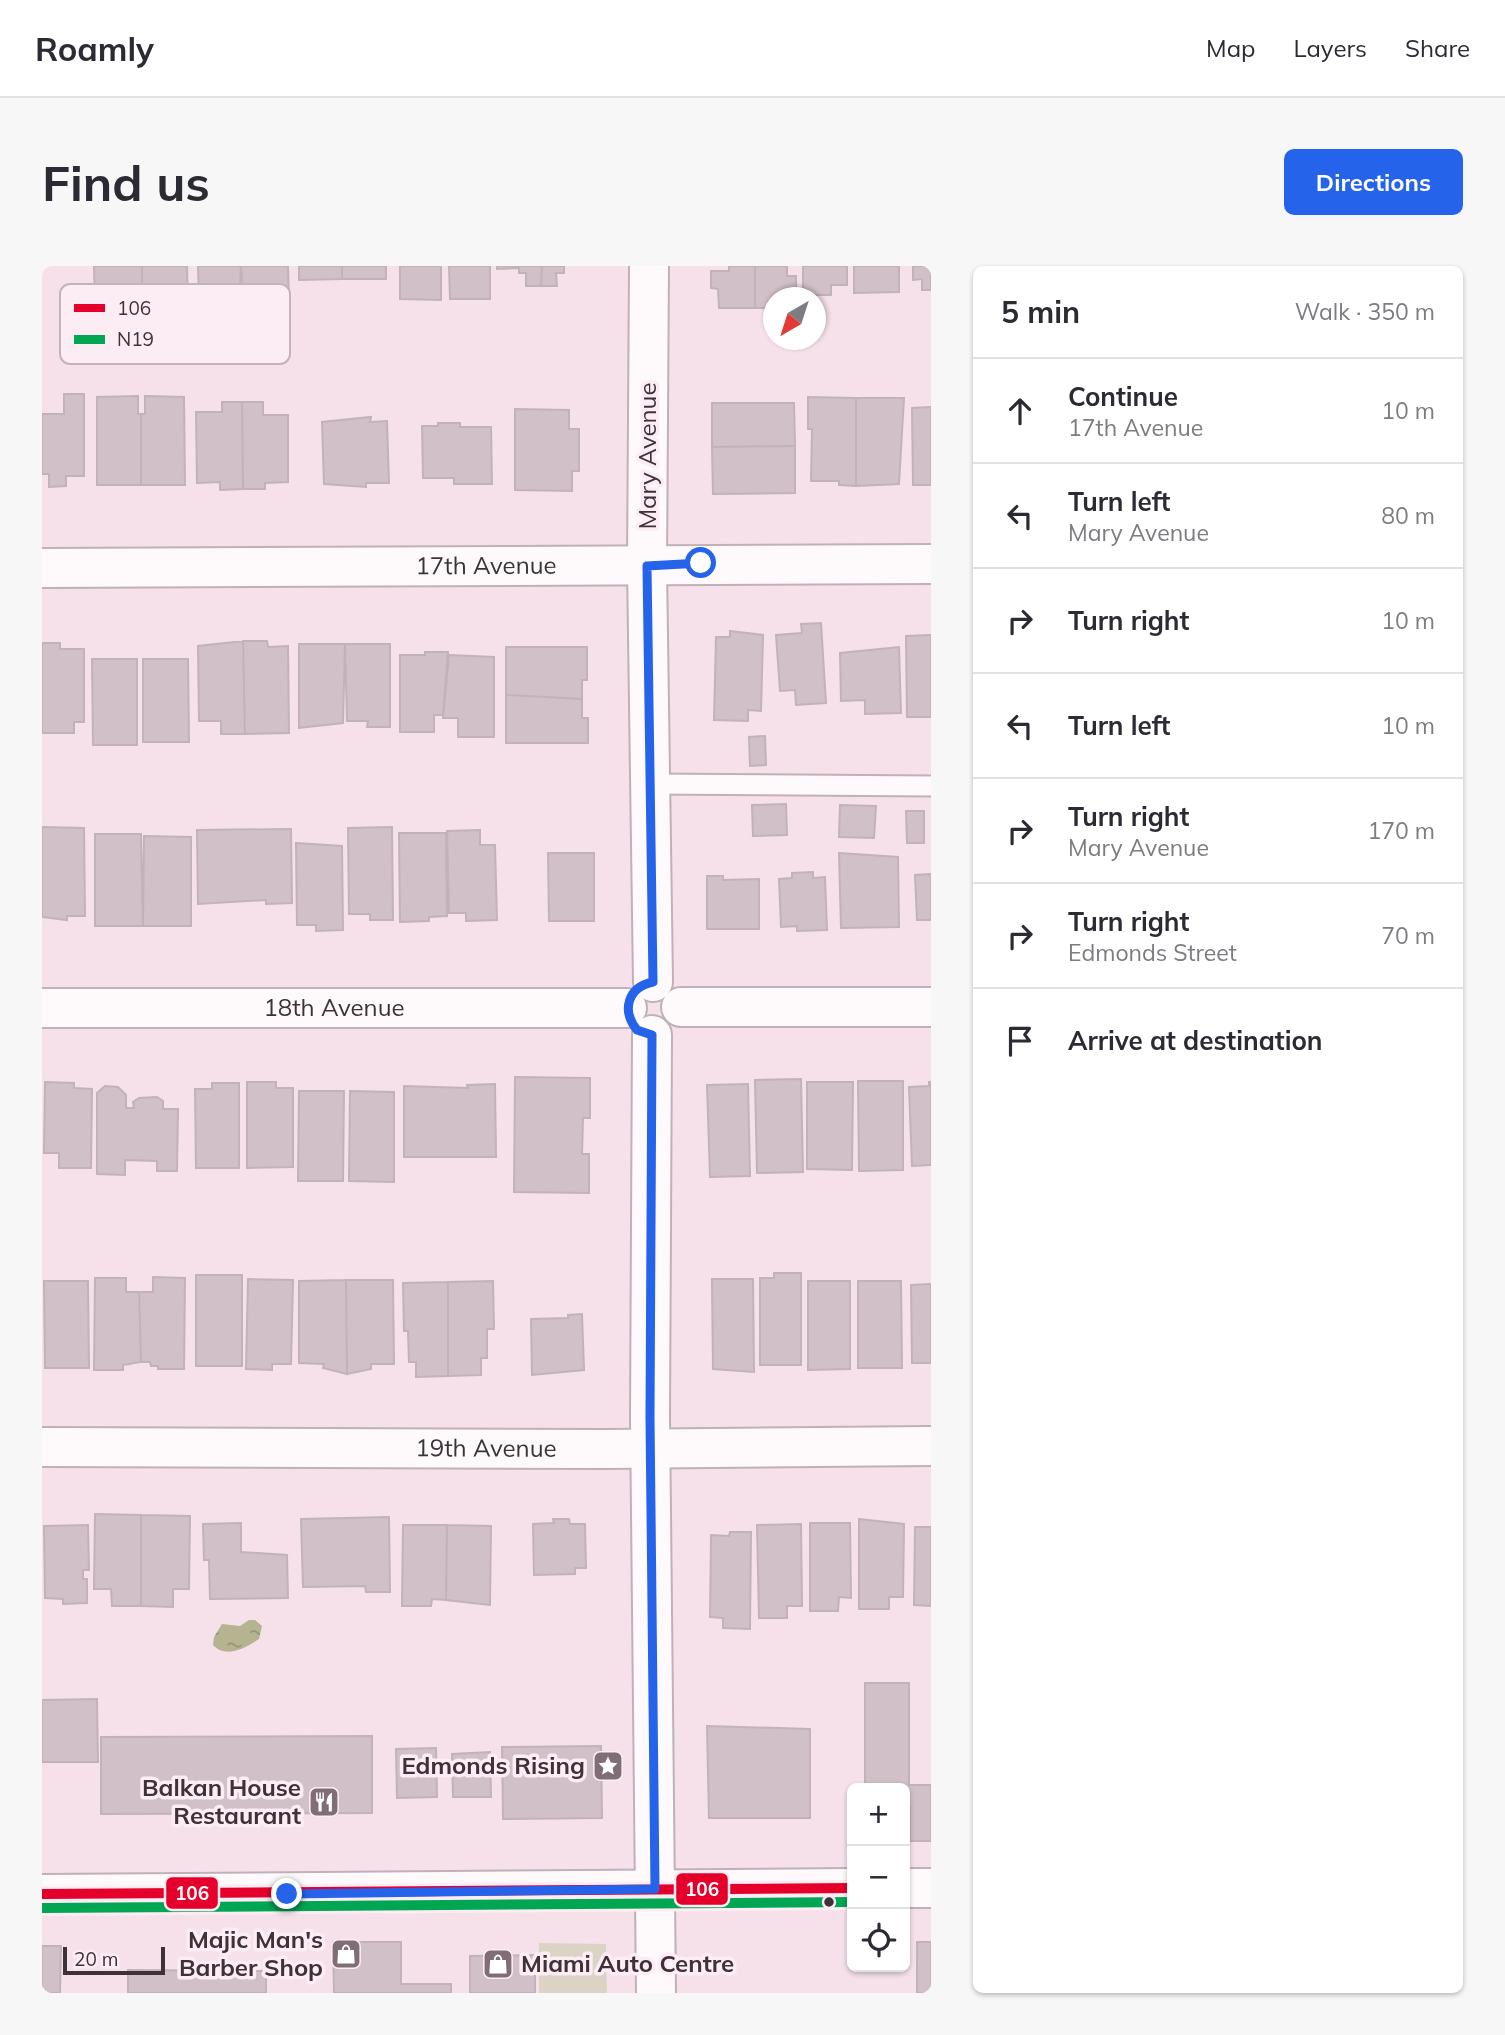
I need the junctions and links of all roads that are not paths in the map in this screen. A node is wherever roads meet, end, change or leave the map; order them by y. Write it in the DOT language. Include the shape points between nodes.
graph roads {
  1 [pos="649,266"];
  2 [pos="931,564"];
  3 [pos="647,566"];
  4 [pos="42,568"];
  5 [pos="649,783"];
  6 [pos="931,786"];
  7 [pos="931,1007"];
  8 [pos="42,1008"];
  9 [pos="653,1008"];
  10 [pos="42,1447"];
  11 [pos="651,1447"];
  12 [pos="931,1447"];
  13 [pos="847,1888"];
  14 [pos="910,1888"];
  15 [pos="931,1888"];
  16 [pos="655,1889"];
  17 [pos="42,1894"];
  18 [pos="656,1993"];
  1 -- 3 [label="street, Mary Avenue"];
  2 -- 3 [label="street, 17th Avenue"];
  3 -- 4 [label="street, 17th Avenue"];
  3 -- 5 [label="street, Mary Avenue"];
  5 -- 6 [label="lane"];
  5 -- 9 [label="street, Mary Avenue"];
  7 -- 9 [label="street, 18th Avenue"];
  8 -- 9 [label="street, 18th Avenue"];
  9 -- 11 [label="street, Mary Avenue"];
  10 -- 11 [label="street, 19th Avenue"];
  11 -- 12 [label="street, 19th Avenue"];
  11 -- 16 [label="street, Mary Avenue"];
  13 -- 16 [label="street"];
  14 -- 15 [label="street"];
  16 -- 17 [label="street"];
  16 -- 18 [label="street, Mary Avenue"];
}
